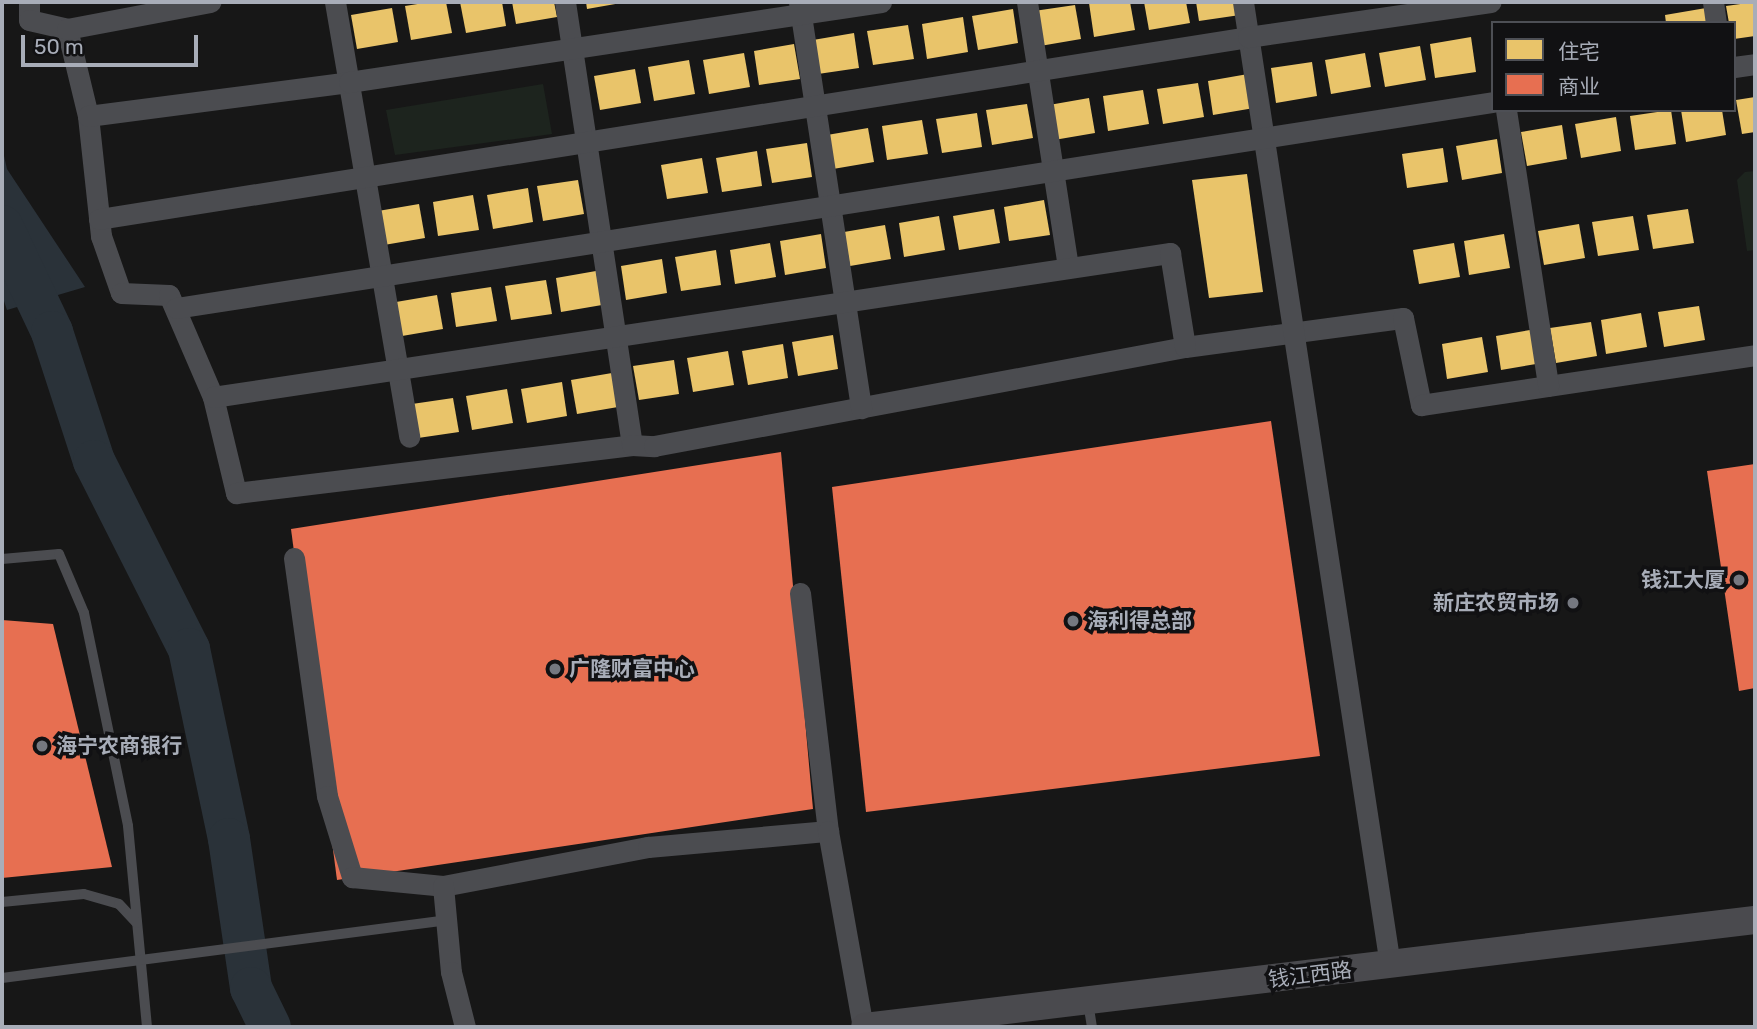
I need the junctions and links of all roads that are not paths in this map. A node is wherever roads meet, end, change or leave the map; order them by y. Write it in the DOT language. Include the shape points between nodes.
graph roads {
  1 [pos="29,2"];
  2 [pos="210,2"];
  3 [pos="335,2"];
  4 [pos="565,2"];
  5 [pos="881,2"];
  6 [pos="1027,2"];
  7 [pos="1243,2"];
  8 [pos="1490,2"];
  9 [pos="1713,2"];
  10 [pos="800,8"];
  11 [pos="1493,21"];
  12 [pos="1716,21"];
  13 [pos="67,29"];
  14 [pos="1248,37"];
  15 [pos="572,48"];
  16 [pos="1755,64"];
  17 [pos="1736,68"];
  18 [pos="1038,71"];
  19 [pos="349,82"];
  20 [pos="1491,102"];
  21 [pos="815,107"];
  22 [pos="1506,112"];
  23 [pos="88,117"];
  24 [pos="1263,136"];
  25 [pos="587,143"];
  26 [pos="1053,169"];
  27 [pos="364,175"];
  28 [pos="830,205"];
  29 [pos="99,219"];
  30 [pos="601,241"];
  31 [pos="1068,268"];
  32 [pos="382,276"];
  33 [pos="844,302"];
  34 [pos="176,308"];
  35 [pos="1293,334"];
  36 [pos="616,336"];
  37 [pos="1185,348"];
  38 [pos="1755,355"];
  39 [pos="398,369"];
  40 [pos="1548,386"];
  41 [pos="213,397"];
  42 [pos="861,408"];
  43 [pos="409,438"];
  44 [pos="632,445"];
  45 [pos="294,558"];
  46 [pos="2,559"];
  47 [pos="800,593"];
  48 [pos="828,831"];
  49 [pos="443,886"];
  50 [pos="2,902"];
  51 [pos="446,920"];
  52 [pos="1755,920"];
  53 [pos="137,923"];
  54 [pos="140,959"];
  55 [pos="1390,965"];
  56 [pos="2,978"];
  57 [pos="1090,1015"];
  58 [pos="147,1027"];
  59 [pos="465,1027"];
  60 [pos="864,1027"];
  1 -- 13 [label="street" via="29,20"];
  2 -- 13 [label="street"];
  3 -- 19 [label="street"];
  4 -- 15 [label="street"];
  5 -- 10 [label="street"];
  6 -- 18 [label="street"];
  7 -- 14 [label="street"];
  8 -- 11 [label="street"];
  8 -- 14 [label="street"];
  9 -- 12 [label="street"];
  10 -- 15 [label="street"];
  10 -- 21 [label="street"];
  13 -- 23 [label="street"];
  14 -- 18 [label="street"];
  14 -- 24 [label="street"];
  15 -- 19 [label="street"];
  15 -- 25 [label="street"];
  16 -- 17 [label="street"];
  18 -- 21 [label="street"];
  18 -- 26 [label="street"];
  19 -- 23 [label="street"];
  19 -- 27 [label="street"];
  20 -- 24 [label="street"];
  21 -- 25 [label="street"];
  21 -- 28 [label="street"];
  22 -- 40 [label="street"];
  23 -- 29 [label="street"];
  24 -- 26 [label="street"];
  24 -- 35 [label="street"];
  25 -- 27 [label="street"];
  25 -- 30 [label="street"];
  26 -- 28 [label="street"];
  26 -- 31 [label="street"];
  27 -- 29 [label="street"];
  27 -- 32 [label="street"];
  28 -- 30 [label="street"];
  28 -- 33 [label="street"];
  29 -- 34 [label="street" via="121,293 169,295"];
  30 -- 32 [label="street"];
  30 -- 36 [label="street"];
  31 -- 33 [label="street"];
  31 -- 37 [label="street" via="1170,253"];
  32 -- 34 [label="street"];
  32 -- 39 [label="street"];
  33 -- 36 [label="street"];
  33 -- 42 [label="street"];
  34 -- 41 [label="street"];
  35 -- 37 [label="street"];
  35 -- 40 [label="street" via="1403,318 1421,405"];
  35 -- 55 [label="street"];
  36 -- 39 [label="street"];
  36 -- 44 [label="street"];
  37 -- 42 [label="street"];
  38 -- 40 [label="street"];
  39 -- 41 [label="street"];
  39 -- 43 [label="street"];
  41 -- 44 [label="street" via="236,493"];
  42 -- 44 [label="street" via="654,446"];
  45 -- 49 [label="street" via="327,796 352,877"];
  46 -- 53 [label="lane" via="59,554 84,613 128,826"];
  47 -- 48 [label="street"];
  48 -- 49 [label="street" via="648,848"];
  48 -- 60 [label="street"];
  49 -- 51 [label="street"];
  50 -- 53 [label="lane" via="85,894 119,904"];
  51 -- 54 [label="lane"];
  51 -- 59 [label="street" via="451,972"];
  52 -- 55 [label="main road, 钱江西路"];
  53 -- 54 [label="lane"];
  54 -- 56 [label="lane"];
  54 -- 58 [label="lane"];
  55 -- 57 [label="main road, 钱江西路"];
  57 -- 60 [label="main road, 钱江西路"];
}
